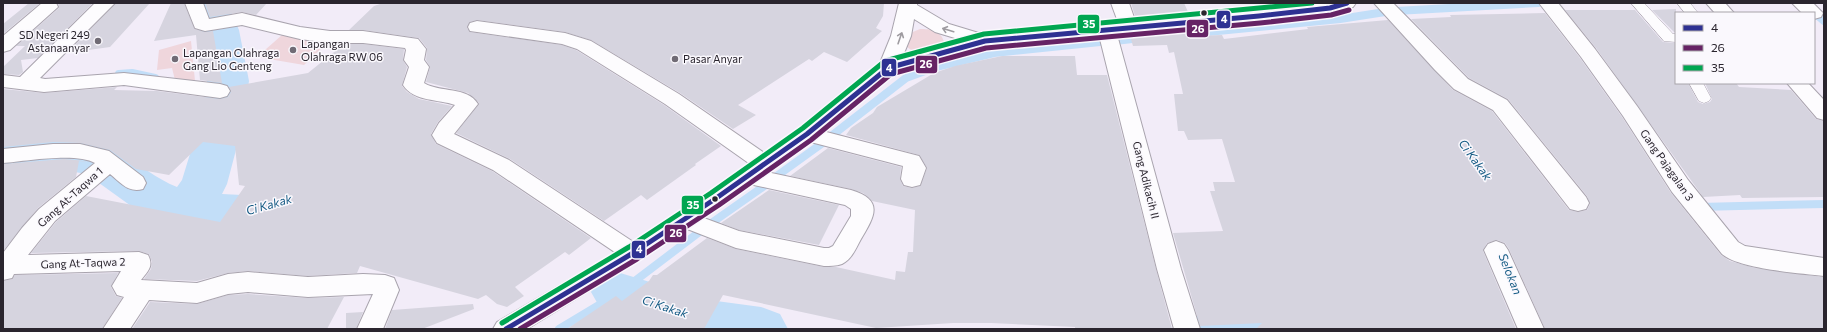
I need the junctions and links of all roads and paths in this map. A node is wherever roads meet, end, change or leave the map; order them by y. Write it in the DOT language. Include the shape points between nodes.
graph roads {
  1 [pos="194,3"];
  2 [pos="1120,3"];
  3 [pos="1347,3"];
  4 [pos="1384,3"];
  5 [pos="1548,3"];
  6 [pos="1637,3"];
  7 [pos="1684,3"];
  8 [pos="1715,3"];
  9 [pos="1801,3"];
  10 [pos="103,6"];
  11 [pos="908,6"];
  12 [pos="1326,6"];
  13 [pos="49,7"];
  14 [pos="1691,12"];
  15 [pos="1724,12"];
  16 [pos="1813,12"];
  17 [pos="1815,14"];
  18 [pos="1824,21"];
  19 [pos="477,27"];
  20 [pos="1129,29"];
  21 [pos="1107,31"];
  22 [pos="985,41"];
  23 [pos="1674,42"];
  24 [pos="3,46"];
  25 [pos="888,68"];
  26 [pos="3,81"];
  27 [pos="1697,84"];
  28 [pos="1798,84"];
  29 [pos="44,86"];
  30 [pos="220,91"];
  31 [pos="1704,98"];
  32 [pos="1824,113"];
  33 [pos="807,134"];
  34 [pos="3,156"];
  35 [pos="106,165"];
  36 [pos="756,170"];
  37 [pos="912,179"];
  38 [pos="135,183"];
  39 [pos="1578,203"];
  40 [pos="685,219"];
  41 [pos="1496,250"];
  42 [pos="633,253"];
  43 [pos="1824,266"];
  44 [pos="5,268"];
  45 [pos="139,290"];
  46 [pos="116,329"];
  47 [pos="370,329"];
  48 [pos="506,329"];
  49 [pos="1188,329"];
  50 [pos="1531,329"];
  1 -- 42 [label="street" via="202,24 205,25 242,19 300,33 411,43 416,49 414,60 419,67 413,85 430,94 462,99 468,104 446,128 443,135 445,138 501,165"];
  2 -- 20 [label="street"];
  3 -- 12 [label="street"];
  4 -- 39 [label="street" via="1461,84 1500,105"];
  5 -- 43 [label="street, Gang Pajagalan 3" via="1620,98 1680,186 1730,248 1742,255"];
  6 -- 23 [label="lane"];
  7 -- 14 [label="lane"];
  8 -- 15 [label="street"];
  9 -- 16 [label="street"];
  10 -- 29 [label="street" via="28,79 30,83"];
  22 -- 11 [label="street, one-way" via="942,28"];
  25 -- 11 [label="street, one-way" via="901,36"];
  12 -- 20 [label="street"];
  13 -- 24 [label="street"];
  17 -- 18 [label="street"];
  19 -- 36 [label="street" via="565,39 584,45 672,99"];
  20 -- 21 [label="street"];
  21 -- 22 [label="street"];
  21 -- 49 [label="street, Gang Adikacih II" via="1169,269"];
  22 -- 25 [label="street"];
  25 -- 33 [label="street"];
  26 -- 29 [label="street"];
  27 -- 31 [label="lane"];
  28 -- 32 [label="street"];
  29 -- 30 [label="street" via="124,79"];
  33 -- 36 [label="street"];
  33 -- 37 [label="street" via="911,161 915,168"];
  34 -- 35 [label="street" via="83,152 101,156"];
  35 -- 38 [label="street"];
  35 -- 44 [label="street, Gang At-Taqwa 1" via="47,215"];
  36 -- 40 [label="street"];
  36 -- 40 [label="street" via="858,202 864,212 841,252 834,257 824,257 736,239"];
  40 -- 42 [label="street"];
  41 -- 50 [label="street"];
  42 -- 48 [label="street"];
  44 -- 45 [label="street, Gang At-Taqwa 2" via="139,261 124,286"];
  45 -- 46 [label="street" via="140,294"];
  45 -- 47 [label="street" via="198,293 228,284 248,282 308,287 385,285 387,290"];
}
